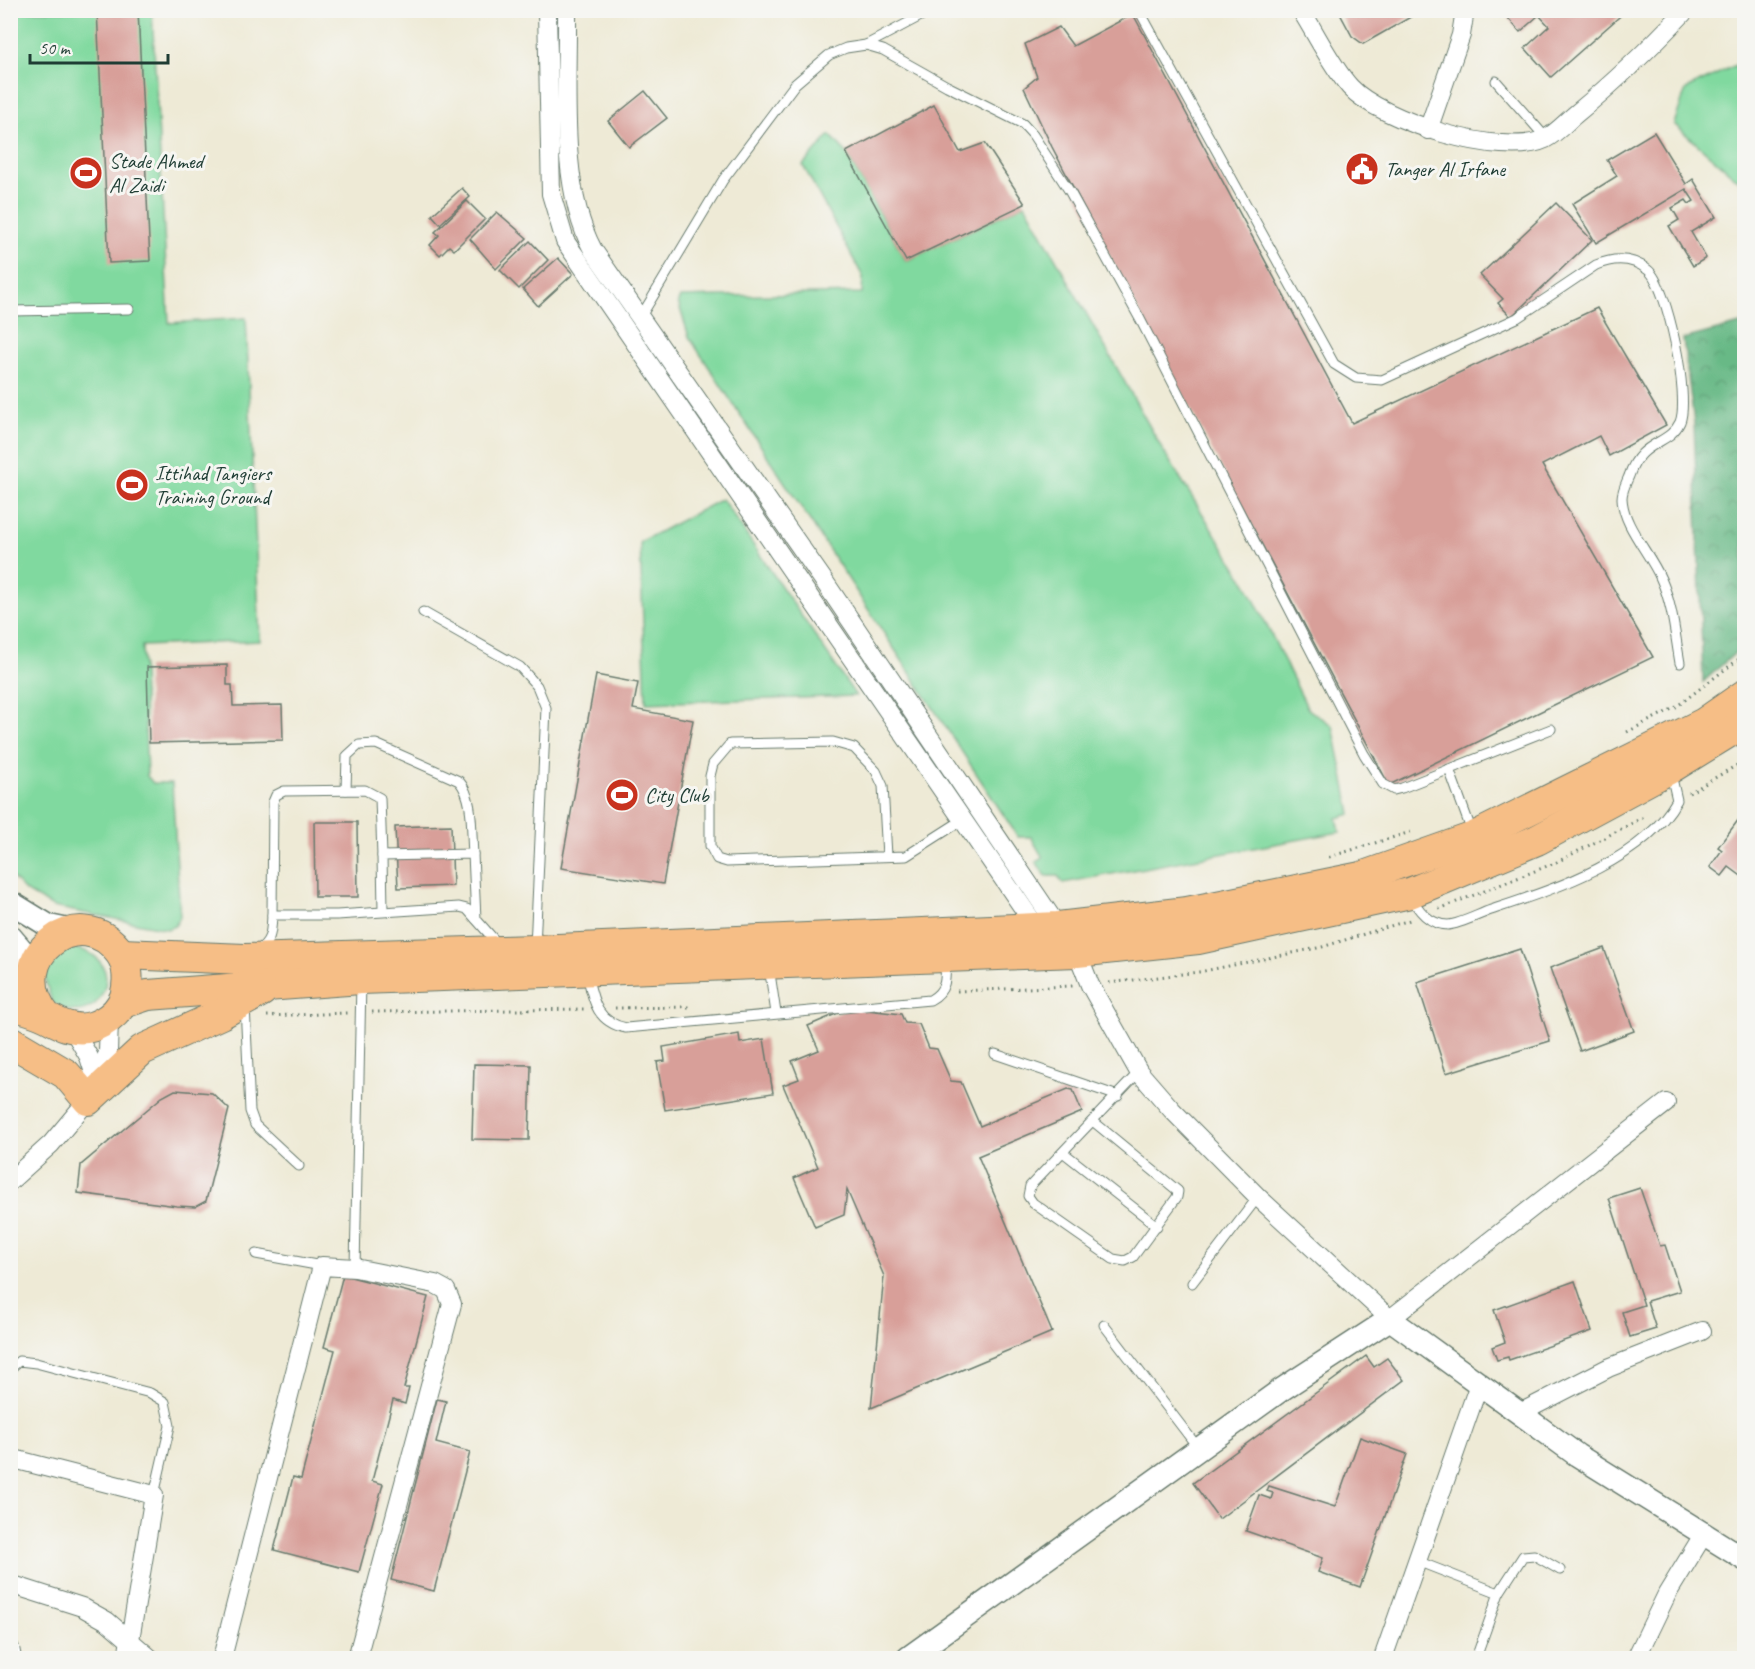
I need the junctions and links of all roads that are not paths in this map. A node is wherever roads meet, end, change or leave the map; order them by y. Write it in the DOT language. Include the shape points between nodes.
graph roads {
  1 [pos="547,10"];
  2 [pos="567,10"];
  3 [pos="932,10"];
  4 [pos="1139,10"];
  5 [pos="1301,10"];
  6 [pos="1465,10"];
  7 [pos="1686,10"];
  8 [pos="866,45"];
  9 [pos="1496,81"];
  10 [pos="1428,130"];
  11 [pos="1546,138"];
  12 [pos="129,309"];
  13 [pos="10,311"];
  14 [pos="640,318"];
  15 [pos="423,612"];
  16 [pos="1680,663"];
  17 [pos="1744,695"];
  18 [pos="1744,723"];
  19 [pos="1551,729"];
  20 [pos="1670,769"];
  21 [pos="1449,770"];
  22 [pos="346,790"];
  23 [pos="964,819"];
  24 [pos="1474,837"];
  25 [pos="472,854"];
  26 [pos="382,856"];
  27 [pos="887,856"];
  28 [pos="1410,892"];
  29 [pos="10,902"];
  30 [pos="383,910"];
  31 [pos="272,915"];
  32 [pos="476,919"];
  33 [pos="1048,927"];
  34 [pos="73,932"];
  35 [pos="10,936"];
  36 [pos="535,950"];
  37 [pos="504,951"];
  38 [pos="1077,952"];
  39 [pos="122,954"];
  40 [pos="245,958"];
  41 [pos="945,959"];
  42 [pos="769,965"];
  43 [pos="25,966"];
  44 [pos="586,972"];
  45 [pos="361,979"];
  46 [pos="257,993"];
  47 [pos="10,1004"];
  48 [pos="116,1011"];
  49 [pos="776,1013"];
  50 [pos="59,1022"];
  51 [pos="10,1041"];
  52 [pos="996,1054"];
  53 [pos="1139,1072"];
  54 [pos="92,1089"];
  55 [pos="1118,1096"];
  56 [pos="1666,1103"];
  57 [pos="1094,1122"];
  58 [pos="1064,1153"];
  59 [pos="299,1166"];
  60 [pos="10,1181"];
  61 [pos="1258,1197"];
  62 [pos="1157,1226"];
  63 [pos="256,1254"];
  64 [pos="322,1266"];
  65 [pos="355,1268"];
  66 [pos="1192,1283"];
  67 [pos="1390,1319"];
  68 [pos="1104,1325"];
  69 [pos="1702,1331"];
  70 [pos="10,1369"];
  71 [pos="1479,1384"];
  72 [pos="1520,1413"];
  73 [pos="1199,1449"];
  74 [pos="10,1458"];
  75 [pos="154,1495"];
  76 [pos="1705,1532"];
  77 [pos="1744,1559"];
  78 [pos="1417,1561"];
  79 [pos="1560,1570"];
  80 [pos="10,1584"];
  81 [pos="1499,1593"];
  82 [pos="10,1648"];
  83 [pos="128,1651"];
  84 [pos="12,1659"];
  85 [pos="150,1659"];
  86 [pos="222,1659"];
  87 [pos="357,1659"];
  88 [pos="908,1659"];
  89 [pos="1383,1659"];
  90 [pos="1476,1659"];
  91 [pos="1636,1659"];
  1 -- 23 [label="street" via="551,194 565,242"];
  2 -- 14 [label="street" via="570,168 575,211 593,250"];
  3 -- 8 [label="lane"];
  4 -- 16 [label="lane" via="1334,364 1344,373 1382,380 1517,318 1596,265 1624,260 1648,270 1657,281 1676,342 1683,406 1676,431 1634,461 1622,495 1623,511 1667,593"];
  5 -- 10 [label="street" via="1350,87 1369,102"];
  6 -- 10 [label="street" via="1461,34"];
  7 -- 11 [label="street" via="1625,74"];
  8 -- 14 [label="lane" via="829,55 795,84 723,180"];
  8 -- 21 [label="lane" via="903,59 1023,124 1033,135 1070,192 1140,320 1383,784 1394,790"];
  9 -- 11 [label="lane"];
  10 -- 11 [label="street" via="1488,142 1527,144"];
  12 -- 13 [label="lane"];
  14 -- 33 [label="street" via="822,578"];
  15 -- 36 [label="lane" via="520,667 537,686 546,708"];
  17 -- 24 [label="highway" via="1704,723"];
  18 -- 20 [label="highway"];
  19 -- 21 [label="lane"];
  20 -- 28 [label="highway" via="1537,840"];
  20 -- 28 [label="lane" via="1677,800 1669,814 1644,840 1565,884 1448,925 1424,916"];
  21 -- 24 [label="lane"];
  22 -- 25 [label="lane" via="347,756 358,745 376,744 459,781 465,787 468,801"];
  22 -- 26 [label="lane" via="365,790 380,798"];
  22 -- 31 [label="lane" via="284,791 276,795"];
  23 -- 27 [label="lane" via="906,856"];
  23 -- 33 [label="street"];
  24 -- 33 [label="highway" via="1361,878 1187,912"];
  25 -- 26 [label="lane"];
  25 -- 32 [label="lane"];
  26 -- 30 [label="lane"];
  27 -- 27 [label="lane" via="727,862 717,859 710,846 713,764 730,744 833,742 854,748 876,771 883,786"];
  28 -- 38 [label="highway" via="1198,939"];
  29 -- 34 [label="street" via="49,926"];
  30 -- 31 [label="lane"];
  30 -- 32 [label="lane" via="459,907"];
  31 -- 40 [label="lane" via="268,944"];
  32 -- 37 [label="lane"];
  33 -- 36 [label="highway"];
  34 -- 39 [label="highway" via="102,937"];
  34 -- 43 [label="highway" via="44,946"];
  35 -- 43 [label="street"];
  36 -- 37 [label="highway"];
  37 -- 40 [label="highway"];
  38 -- 41 [label="highway"];
  38 -- 53 [label="street" via="1090,985"];
  39 -- 40 [label="highway"];
  39 -- 48 [label="highway" via="128,988"];
  41 -- 42 [label="highway"];
  41 -- 49 [label="lane" via="945,985 930,1000"];
  42 -- 44 [label="highway"];
  42 -- 49 [label="lane"];
  43 -- 50 [label="highway" via="32,993"];
  44 -- 45 [label="highway"];
  44 -- 49 [label="lane" via="596,1009 605,1020 626,1028"];
  45 -- 46 [label="highway"];
  45 -- 65 [label="lane"];
  46 -- 48 [label="highway" via="148,995"];
  46 -- 54 [label="highway" via="142,1050"];
  46 -- 59 [label="lane" via="250,1111 255,1125"];
  47 -- 50 [label="highway"];
  48 -- 50 [label="highway" via="85,1028"];
  48 -- 54 [label="street" via="108,1053"];
  50 -- 54 [label="street" via="89,1057"];
  51 -- 54 [label="highway"];
  52 -- 55 [label="lane"];
  53 -- 55 [label="lane"];
  53 -- 61 [label="street"];
  54 -- 60 [label="street" via="51,1144"];
  55 -- 57 [label="lane"];
  56 -- 67 [label="street"];
  57 -- 58 [label="lane"];
  57 -- 62 [label="lane" via="1178,1191"];
  58 -- 62 [label="lane"];
  58 -- 62 [label="lane" via="1030,1186 1028,1196 1033,1203 1113,1259 1125,1261 1133,1257"];
  61 -- 66 [label="lane"];
  61 -- 67 [label="street"];
  63 -- 64 [label="lane"];
  64 -- 65 [label="street"];
  64 -- 86 [label="street"];
  65 -- 87 [label="street" via="435,1284 446,1290 452,1304"];
  67 -- 71 [label="street"];
  67 -- 73 [label="street"];
  68 -- 73 [label="lane"];
  69 -- 72 [label="street" via="1608,1368"];
  70 -- 75 [label="lane" via="19,1361 36,1363 150,1393 165,1402 170,1426"];
  71 -- 72 [label="street"];
  71 -- 78 [label="street"];
  72 -- 76 [label="street" via="1576,1455"];
  73 -- 88 [label="street"];
  74 -- 75 [label="street"];
  75 -- 83 [label="street"];
  76 -- 77 [label="street"];
  76 -- 91 [label="street" via="1667,1594"];
  78 -- 81 [label="lane"];
  78 -- 89 [label="street"];
  79 -- 81 [label="lane" via="1534,1555 1523,1556"];
  80 -- 83 [label="street" via="82,1607 107,1621"];
  81 -- 90 [label="lane"];
  82 -- 84 [label="street"];
  83 -- 85 [label="street"];
}
